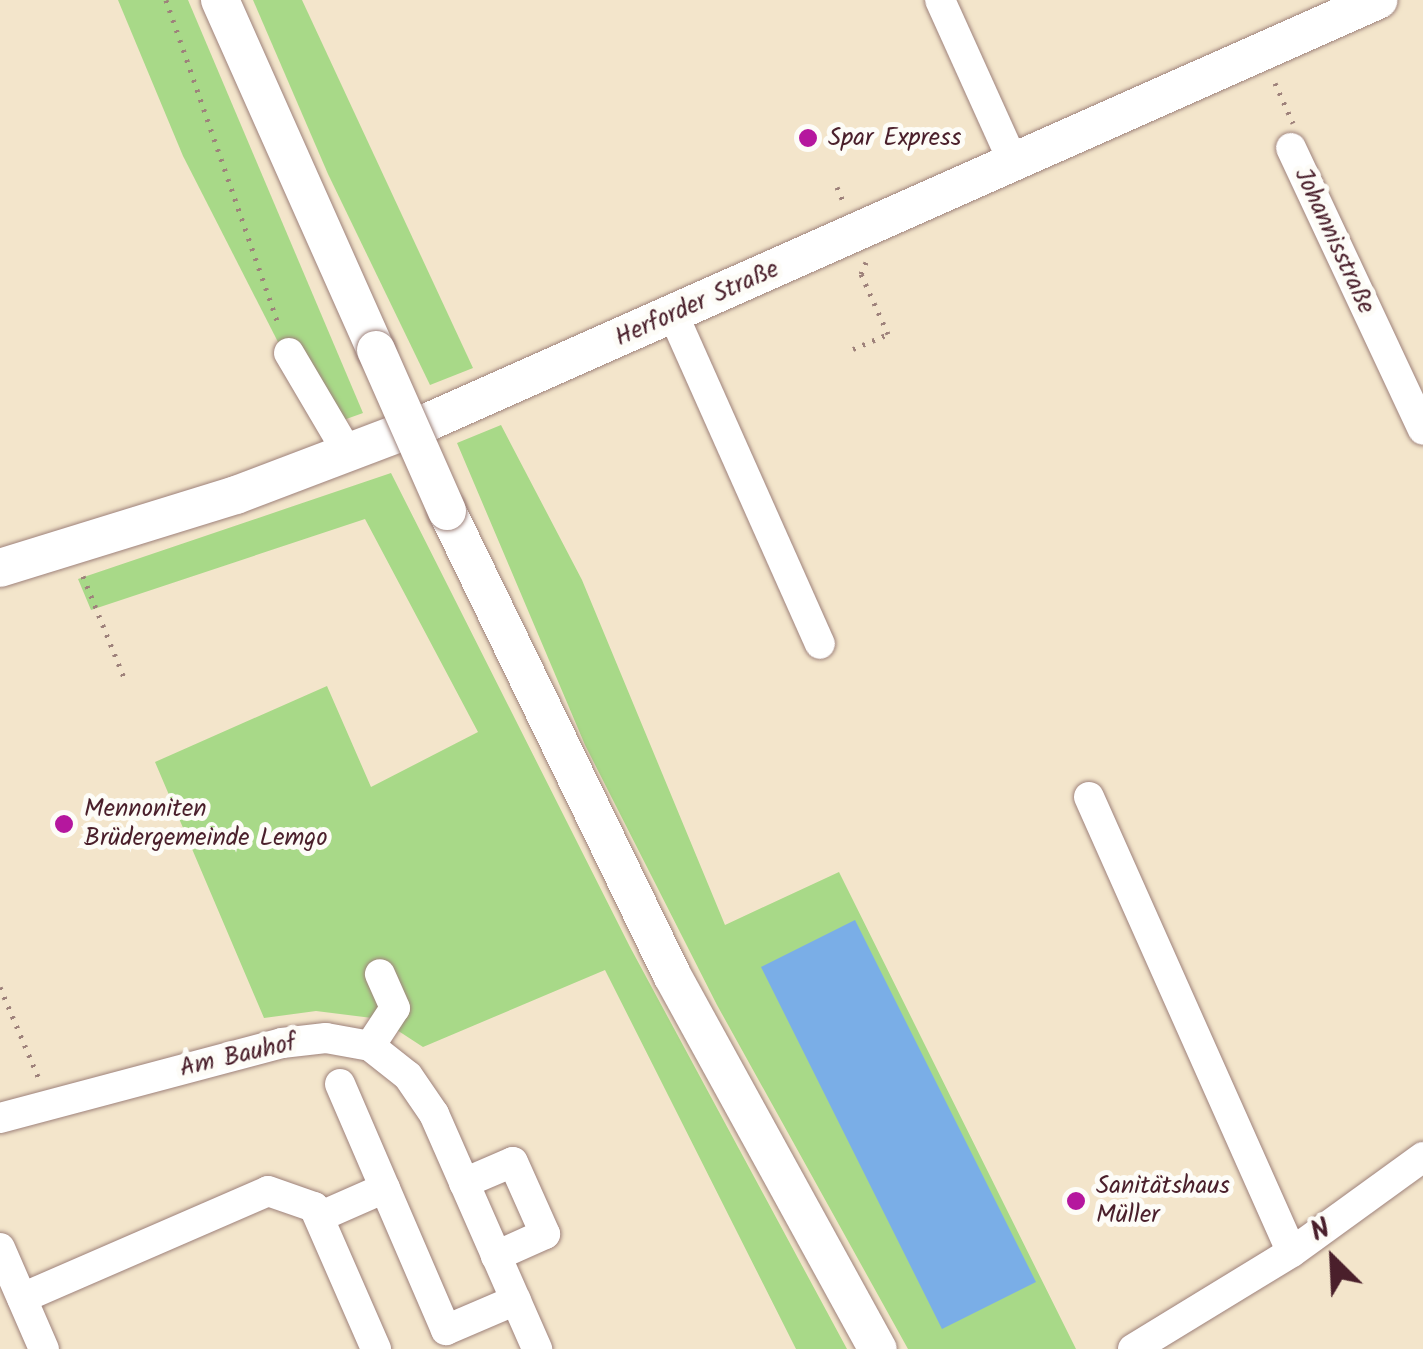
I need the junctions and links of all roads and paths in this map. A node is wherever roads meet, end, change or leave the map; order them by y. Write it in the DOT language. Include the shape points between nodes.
graph roads {
  1 [pos="166,0"];
  2 [pos="220,0"];
  3 [pos="940,0"];
  4 [pos="1378,0"];
  5 [pos="1260,52"];
  6 [pos="1291,148"];
  7 [pos="1014,164"];
  8 [pos="837,188"];
  9 [pos="857,234"];
  10 [pos="674,314"];
  11 [pos="853,349"];
  12 [pos="289,353"];
  13 [pos="1412,376"];
  14 [pos="1423,430"];
  15 [pos="348,453"];
  16 [pos="72,547"];
  17 [pos="0,568"];
  18 [pos="820,644"];
  19 [pos="125,680"];
  20 [pos="1089,797"];
  21 [pos="380,974"];
  22 [pos="0,987"];
  23 [pos="370,1046"];
  24 [pos="340,1084"];
  25 [pos="50,1105"];
  26 [pos="0,1118"];
  27 [pos="1423,1157"];
  28 [pos="464,1182"];
  29 [pos="385,1188"];
  30 [pos="319,1217"];
  31 [pos="0,1248"];
  32 [pos="1292,1252"];
  33 [pos="496,1256"];
  34 [pos="22,1298"];
  35 [pos="516,1300"];
  36 [pos="44,1349"];
  37 [pos="376,1349"];
  38 [pos="537,1349"];
  39 [pos="878,1349"];
  40 [pos="1133,1349"];
  1 -- 12 [label="path"];
  2 -- 39 [label="main road, bridge" via="447,511 672,976"];
  3 -- 7 [label="street"];
  4 -- 5 [label="main road, Herforder Straße"];
  5 -- 6 [label="path, Johannisstraße" via="1298,134"];
  5 -- 7 [label="main road, Herforder Straße"];
  6 -- 13 [label="street, Johannisstraße"];
  7 -- 9 [label="main road, Herforder Straße"];
  8 -- 9 [label="path"];
  9 -- 10 [label="main road, Herforder Straße"];
  9 -- 11 [label="path" via="868,258 861,274 888,334"];
  10 -- 15 [label="main road, Herforder Straße"];
  10 -- 18 [label="street"];
  12 -- 15 [label="street"];
  13 -- 14 [label="street, Johannisstraße"];
  15 -- 16 [label="main road, Herforder Straße"];
  16 -- 17 [label="main road, Herforder Straße"];
  16 -- 19 [label="path"];
  20 -- 32 [label="street"];
  21 -- 23 [label="street" via="396,1008"];
  22 -- 25 [label="path"];
  23 -- 25 [label="street, Am Bauhof" via="326,1038 282,1043"];
  23 -- 28 [label="street" via="408,1076 434,1114"];
  24 -- 29 [label="street"];
  25 -- 26 [label="street, Am Bauhof"];
  27 -- 32 [label="street"];
  28 -- 33 [label="street"];
  28 -- 33 [label="street" via="513,1162 545,1234"];
  29 -- 30 [label="street"];
  29 -- 35 [label="street" via="446,1330"];
  30 -- 34 [label="street" via="314,1207 268,1191"];
  30 -- 37 [label="street"];
  31 -- 34 [label="street"];
  32 -- 40 [label="street"];
  33 -- 35 [label="street"];
  34 -- 36 [label="street"];
  35 -- 38 [label="street"];
}
